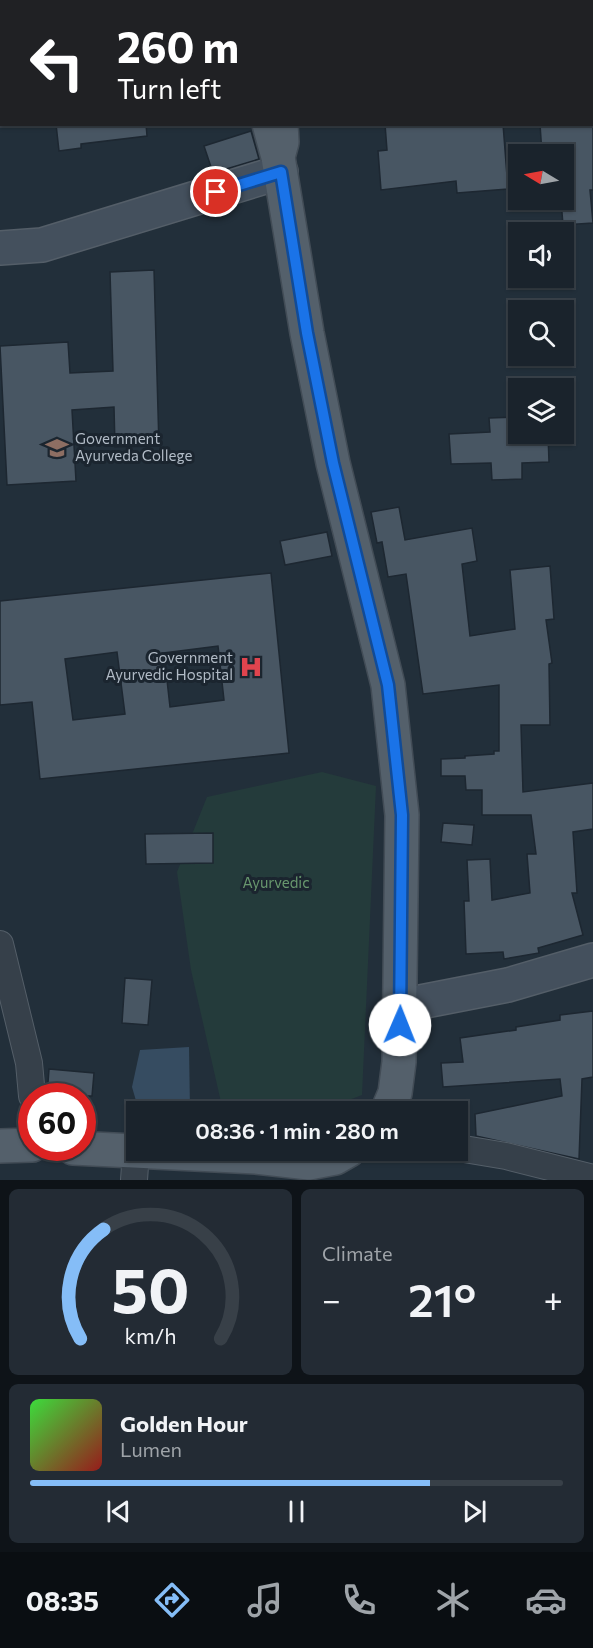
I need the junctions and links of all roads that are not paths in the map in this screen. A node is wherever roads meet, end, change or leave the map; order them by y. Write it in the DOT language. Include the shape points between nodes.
graph roads {
  1 [pos="270,126"];
  2 [pos="281,126"];
  3 [pos="280,165"];
  4 [pos="0,248"];
  5 [pos="0,944"];
  6 [pos="593,960"];
  7 [pos="400,1006"];
  8 [pos="399,1062"];
  9 [pos="31,1083"];
  10 [pos="373,1101"];
  11 [pos="392,1101"];
  12 [pos="18,1145"];
  13 [pos="0,1146"];
  14 [pos="468,1150"];
  15 [pos="96,1155"];
  16 [pos="196,1161"];
  17 [pos="294,1161"];
  18 [pos="319,1161"];
  19 [pos="135,1166"];
  20 [pos="593,1178"];
  1 -- 3 [label="main road"];
  2 -- 3 [label="main road"];
  3 -- 4 [label="main road" via="42,245"];
  3 -- 7 [label="main road" via="333,463 388,685 402,815"];
  5 -- 9 [label="street"];
  6 -- 7 [label="main road" via="507,985"];
  7 -- 8 [label="main road"];
  8 -- 10 [label="main road"];
  8 -- 11 [label="main road"];
  12 -- 13 [label="main road"];
  14 -- 20 [label="street"];
  15 -- 19 [label="main road"];
  16 -- 19 [label="main road"];
  17 -- 18 [label="main road"];
}
